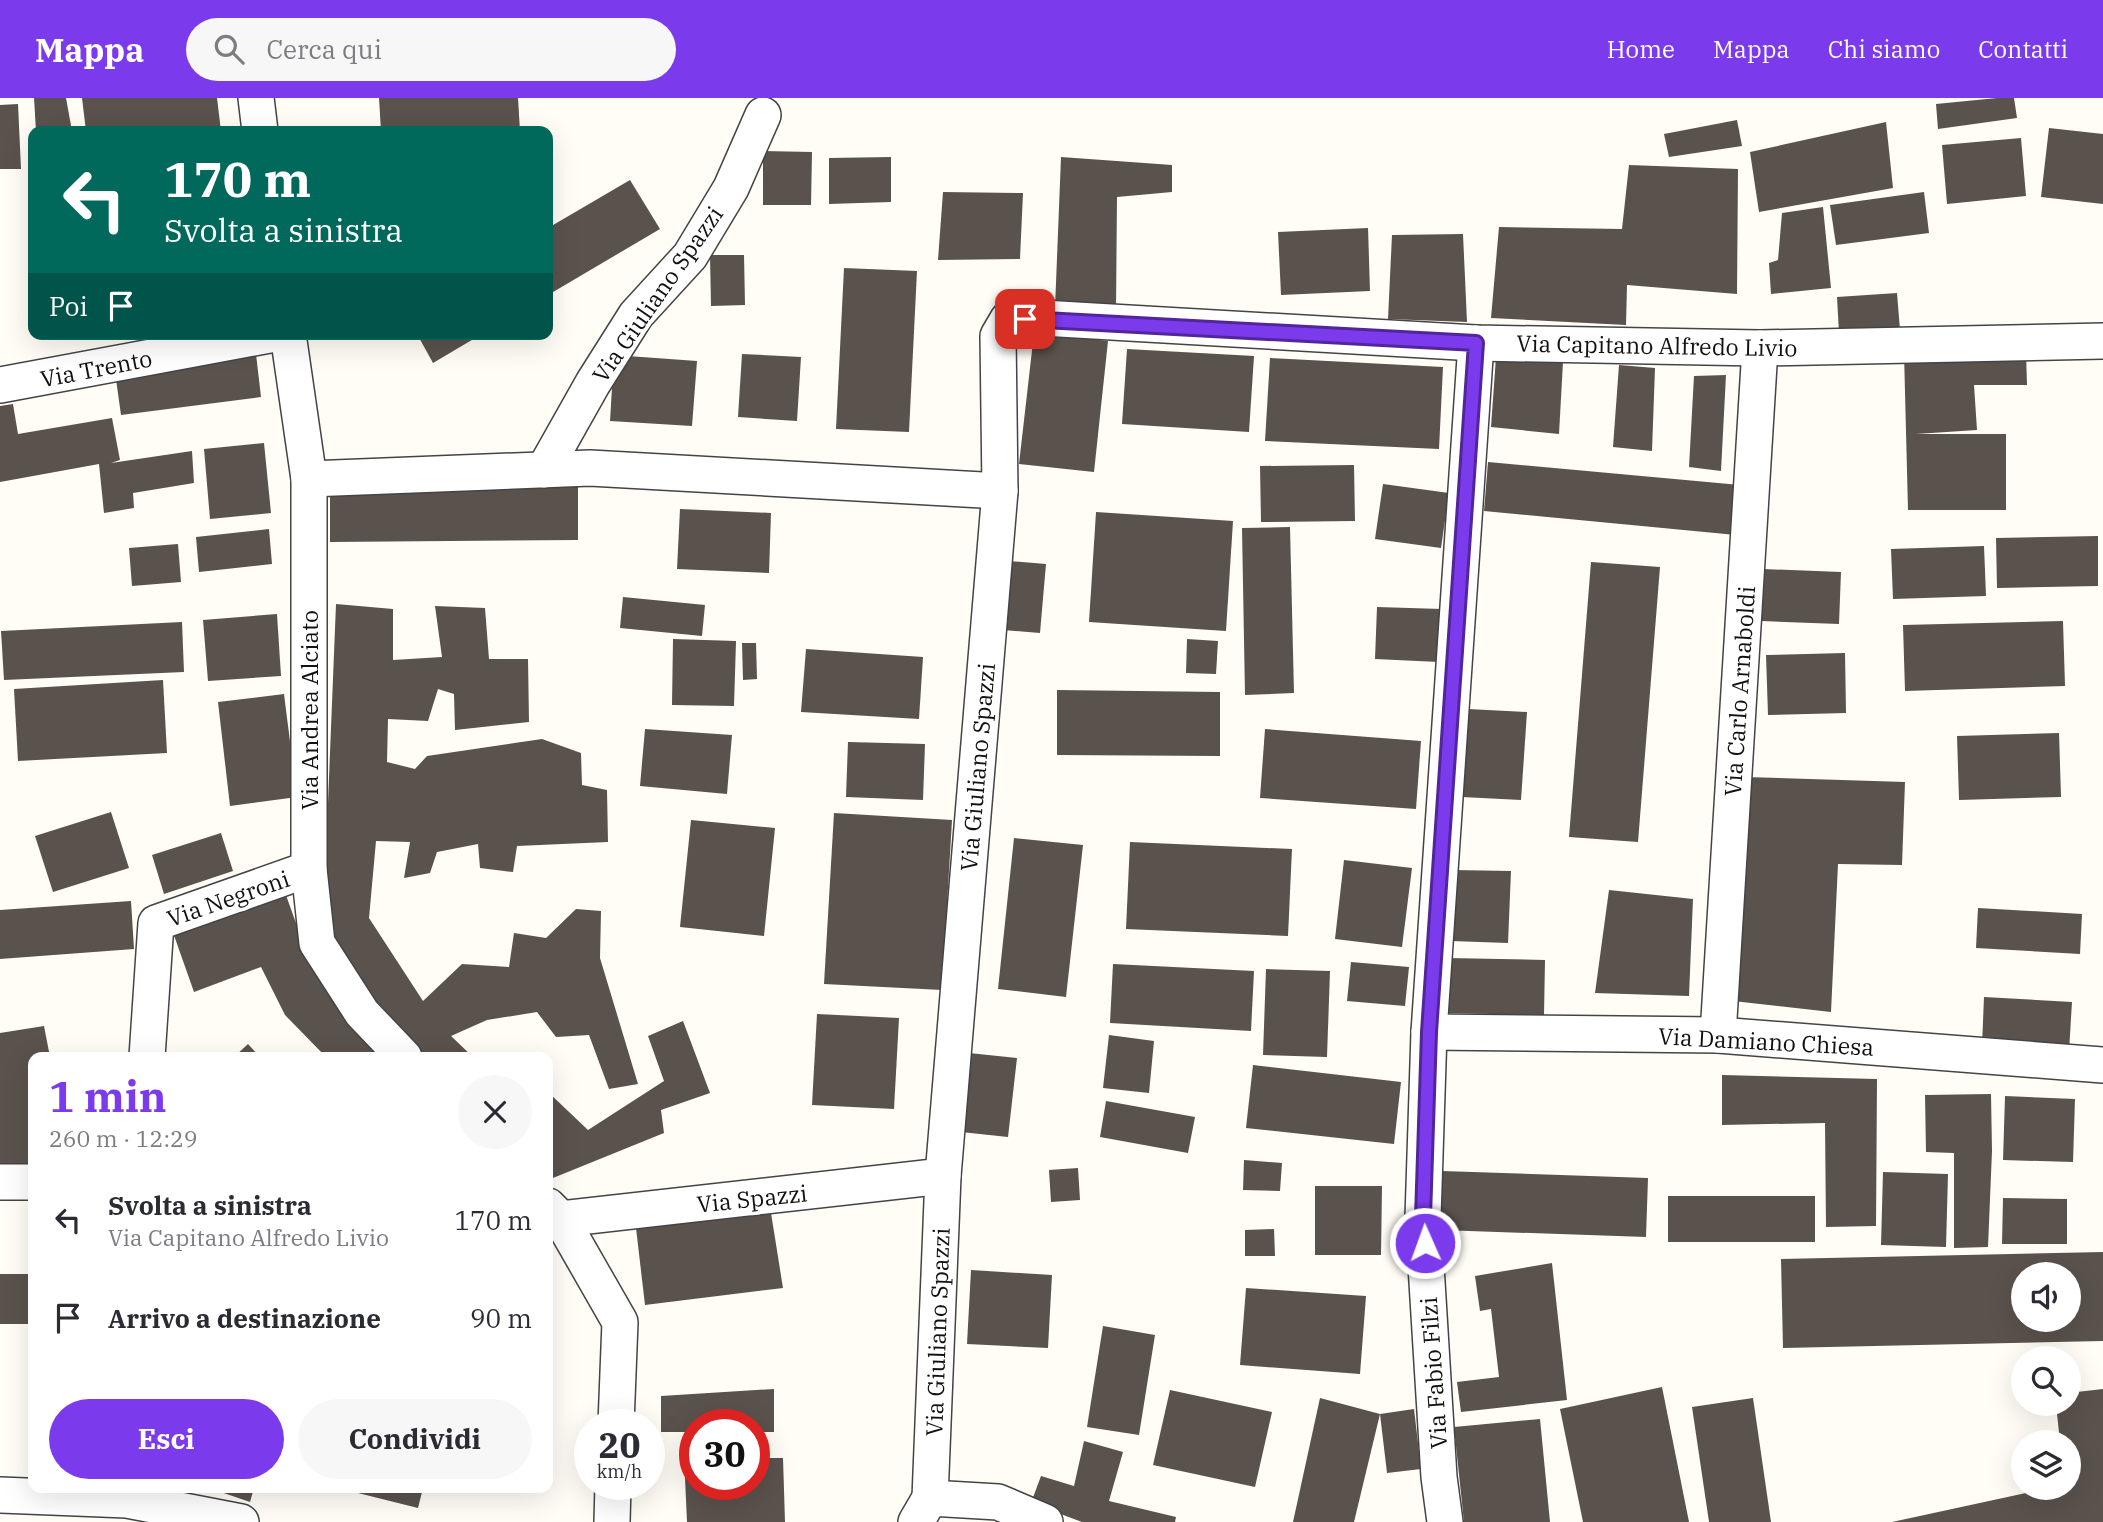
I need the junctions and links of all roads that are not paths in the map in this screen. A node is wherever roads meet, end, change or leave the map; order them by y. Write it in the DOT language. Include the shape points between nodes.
graph roads {
  1 [pos="256,98"];
  2 [pos="763,115"];
  3 [pos="259,126"];
  4 [pos="243,340"];
  5 [pos="289,340"];
  6 [pos="2103,341"];
  7 [pos="1476,343"];
  8 [pos="1760,348"];
  9 [pos="0,385"];
  10 [pos="544,470"];
  11 [pos="309,479"];
  12 [pos="1000,491"];
  13 [pos="309,869"];
  14 [pos="1429,1032"];
  15 [pos="1718,1035"];
  16 [pos="147,1052"];
  17 [pos="399,1052"];
  18 [pos="2103,1065"];
  19 [pos="943,1176"];
  20 [pos="0,1182"];
  21 [pos="28,1182"];
  22 [pos="554,1212"];
  23 [pos="617,1409"];
  24 [pos="0,1495"];
  25 [pos="613,1500"];
  26 [pos="126,1503"];
  27 [pos="923,1510"];
  28 [pos="241,1522"];
  29 [pos="612,1522"];
  30 [pos="1045,1522"];
  31 [pos="1445,1522"];
  1 -- 3 [label="street"];
  2 -- 10 [label="street, Via Giuliano Spazzi" via="731,188 690,256 636,315"];
  4 -- 9 [label="street, Via Trento"];
  5 -- 11 [label="street, Via Andrea Alciato"];
  6 -- 8 [label="street, Via Capitano Alfredo Livio"];
  7 -- 8 [label="street, Via Capitano Alfredo Livio"];
  7 -- 12 [label="street, Via Capitano Alfredo Livio" via="1008,319 998,335"];
  7 -- 14 [label="street, Via Fabio Filzi"];
  8 -- 15 [label="street, Via Carlo Arnaboldi"];
  10 -- 11 [label="street"];
  10 -- 12 [label="street" via="590,468"];
  11 -- 13 [label="street, Via Andrea Alciato"];
  12 -- 19 [label="street, Via Giuliano Spazzi"];
  13 -- 16 [label="street, Via Negroni" via="156,923"];
  13 -- 17 [label="street, Via Andrea Alciato" via="317,943 362,1013"];
  14 -- 15 [label="street, Via Damiano Chiesa"];
  14 -- 31 [label="street, Via Fabio Filzi" via="1423,1217"];
  15 -- 18 [label="street, Via Damiano Chiesa"];
  19 -- 22 [label="street, Via Spazzi"];
  19 -- 27 [label="street, Via Giuliano Spazzi"];
  20 -- 21 [label="street"];
  22 -- 23 [label="street" via="620,1322"];
  24 -- 26 [label="street"];
  25 -- 29 [label="street"];
  26 -- 28 [label="street"];
  27 -- 30 [label="street" via="998,1502"];
}
